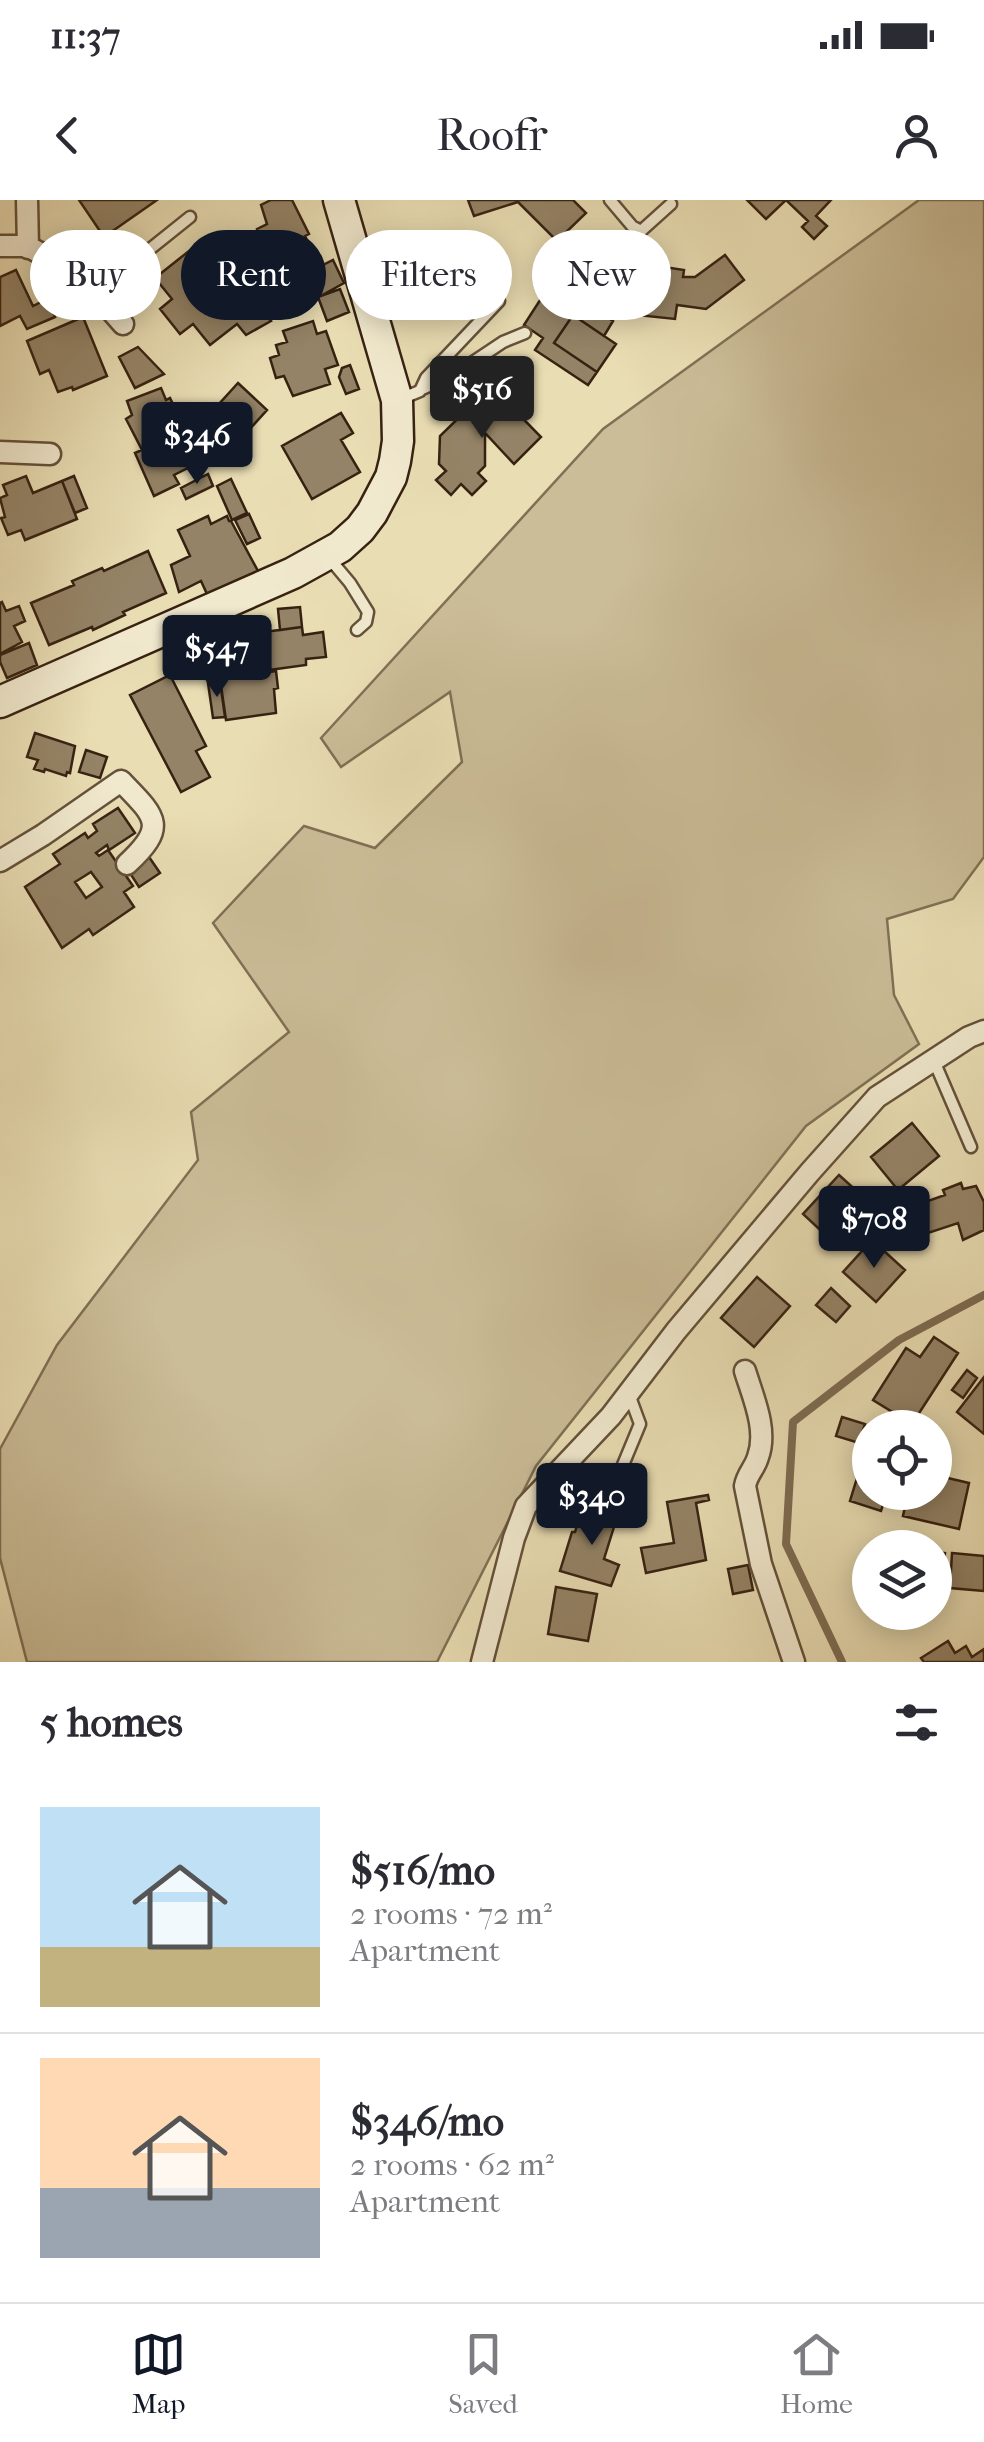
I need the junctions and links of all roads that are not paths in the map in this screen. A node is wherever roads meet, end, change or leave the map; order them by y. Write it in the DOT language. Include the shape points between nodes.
graph roads {
  1 [pos="26,200"];
  2 [pos="338,200"];
  3 [pos="610,200"];
  4 [pos="672,204"];
  5 [pos="190,217"];
  6 [pos="161,240"];
  7 [pos="0,246"];
  8 [pos="28,248"];
  9 [pos="119,320"];
  10 [pos="482,320"];
  11 [pos="122,324"];
  12 [pos="525,333"];
  13 [pos="408,395"];
  14 [pos="0,452"];
  15 [pos="50,454"];
  16 [pos="326,555"];
  17 [pos="357,630"];
  18 [pos="0,702"];
  19 [pos="0,862"];
  20 [pos="127,864"];
  21 [pos="984,1031"];
  22 [pos="934,1061"];
  23 [pos="971,1147"];
  24 [pos="745,1371"];
  25 [pos="629,1393"];
  26 [pos="618,1477"];
  27 [pos="482,1662"];
  28 [pos="794,1662"];
  1 -- 8 [label="street"];
  2 -- 13 [label="main road"];
  3 -- 4 [label="lane" via="641,231"];
  5 -- 6 [label="lane"];
  7 -- 8 [label="street"];
  9 -- 11 [label="street"];
  10 -- 13 [label="lane"];
  12 -- 13 [label="lane"];
  13 -- 16 [label="main road" via="387,486 360,529"];
  14 -- 15 [label="street"];
  16 -- 17 [label="lane" via="368,612"];
  16 -- 18 [label="main road"];
  19 -- 20 [label="street" via="120,781 153,820 154,832"];
  21 -- 22 [label="street"];
  22 -- 23 [label="lane"];
  22 -- 25 [label="street" via="877,1097"];
  24 -- 28 [label="street" via="762,1445 744,1486"];
  25 -- 26 [label="lane" via="640,1424"];
  25 -- 27 [label="street" via="526,1506"];
}
